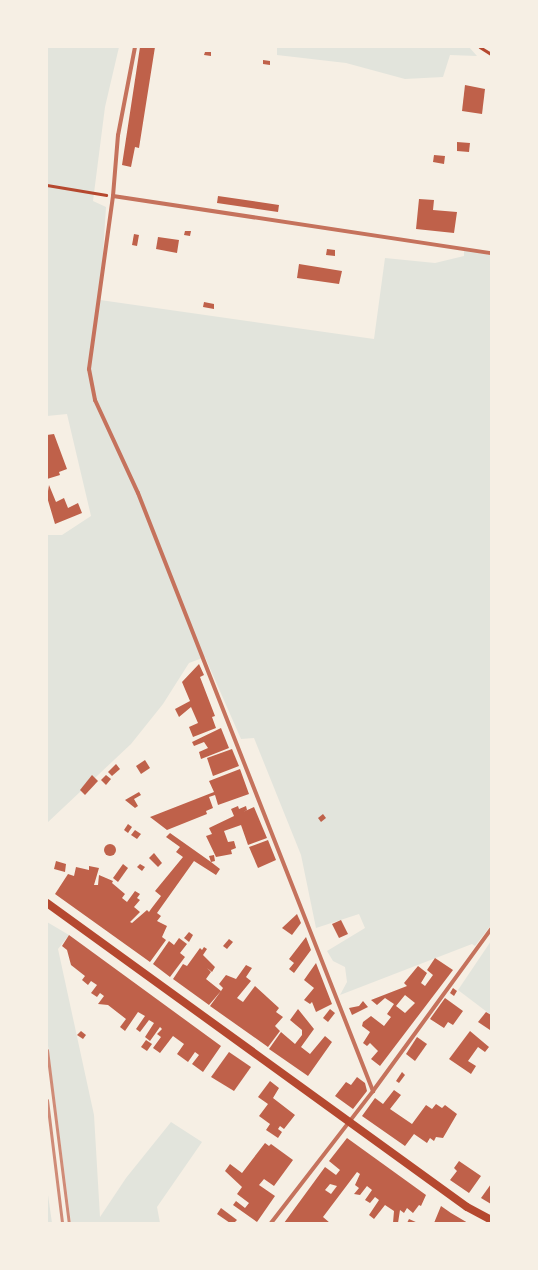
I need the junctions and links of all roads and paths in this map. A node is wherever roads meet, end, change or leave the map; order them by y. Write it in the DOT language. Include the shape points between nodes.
graph roads {
  1 [pos="135,47"];
  2 [pos="480,47"];
  3 [pos="491,54"];
  4 [pos="47,185"];
  5 [pos="113,196"];
  6 [pos="491,253"];
  7 [pos="47,903"];
  8 [pos="491,929"];
  9 [pos="373,1091"];
  10 [pos="347,1121"];
  11 [pos="491,1220"];
  12 [pos="271,1223"];
  1 -- 5 [label="street" via="118,135"];
  2 -- 3 [label="path"];
  4 -- 5 [label="path"];
  5 -- 6 [label="street"];
  5 -- 9 [label="street" via="89,369 95,400 138,493"];
  7 -- 10 [label="main road"];
  8 -- 9 [label="street"];
  9 -- 10 [label="street"];
  10 -- 11 [label="main road" via="467,1207"];
  10 -- 12 [label="street"];
}
